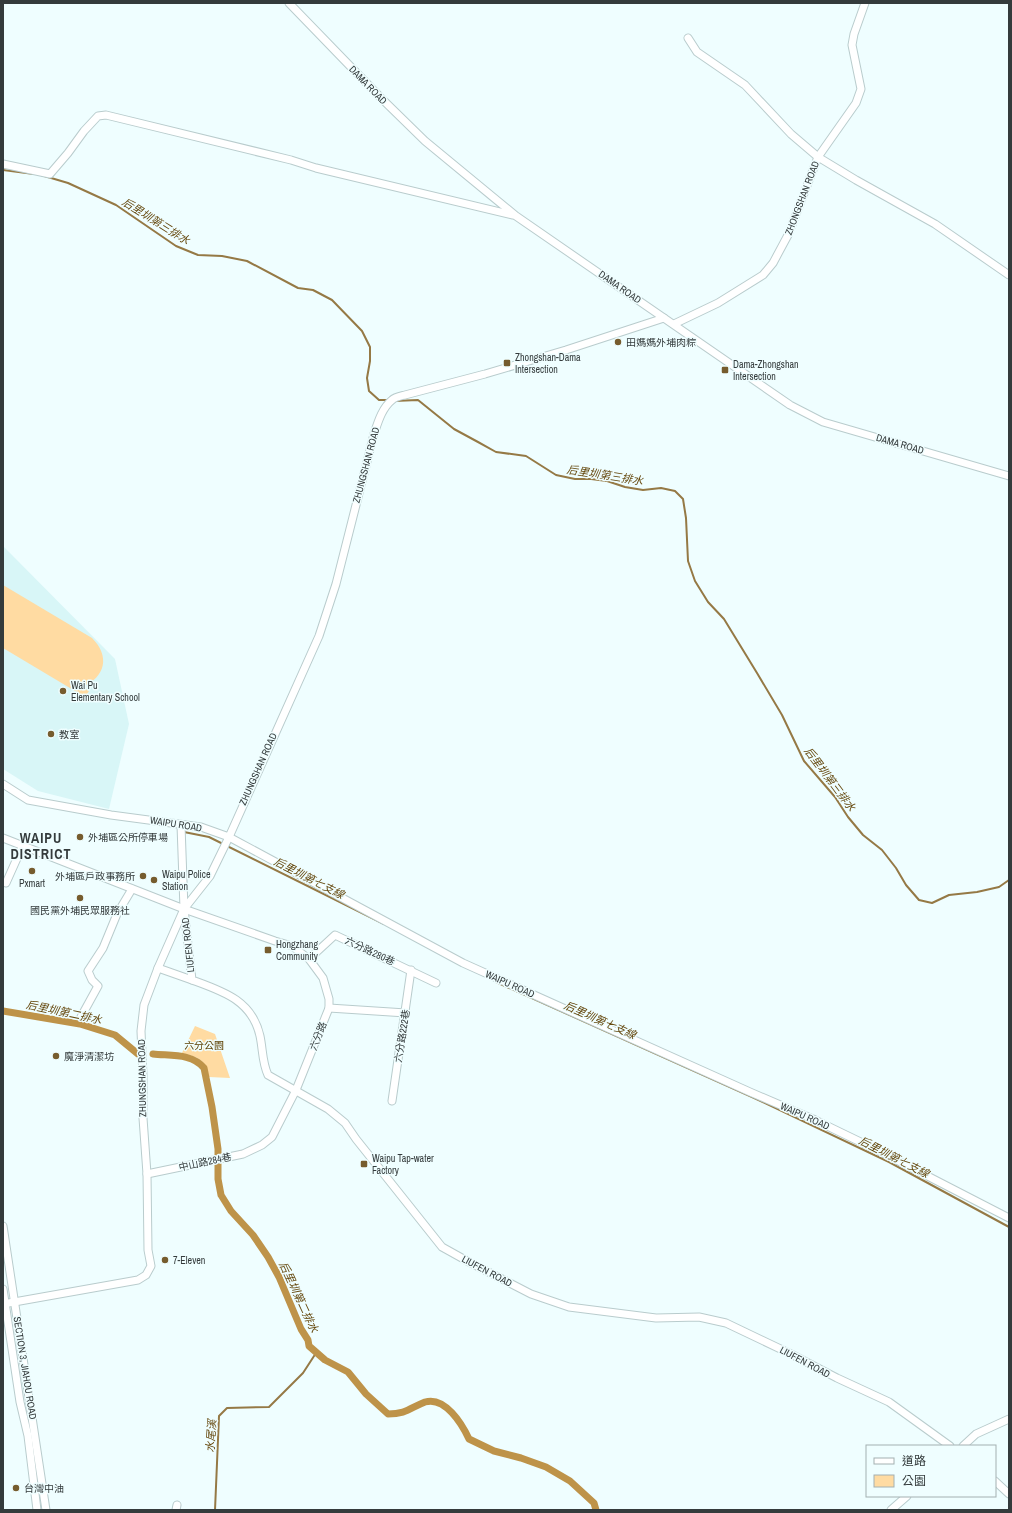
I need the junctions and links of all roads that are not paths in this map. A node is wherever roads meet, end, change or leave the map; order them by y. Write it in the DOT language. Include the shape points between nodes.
graph roads {
  1 [pos="289,3"];
  2 [pos="866,3"];
  3 [pos="688,38"];
  4 [pos="818,157"];
  5 [pos="3,164"];
  6 [pos="516,216"];
  7 [pos="1009,276"];
  8 [pos="664,318"];
  9 [pos="674,324"];
  10 [pos="1009,476"];
  11 [pos="3,784"];
  12 [pos="181,825"];
  13 [pos="228,837"];
  14 [pos="3,838"];
  15 [pos="23,845"];
  16 [pos="3,882"];
  17 [pos="132,889"];
  18 [pos="184,909"];
  19 [pos="308,959"];
  20 [pos="158,968"];
  21 [pos="411,970"];
  22 [pos="192,980"];
  23 [pos="436,983"];
  24 [pos="329,1008"];
  25 [pos="406,1013"];
  26 [pos="81,1017"];
  27 [pos="296,1090"];
  28 [pos="392,1101"];
  29 [pos="262,1145"];
  30 [pos="147,1174"];
  31 [pos="1009,1218"];
  32 [pos="3,1226"];
  33 [pos="3,1289"];
  34 [pos="14,1302"];
  35 [pos="4,1304"];
  36 [pos="1009,1419"];
  37 [pos="949,1445"];
  38 [pos="964,1445"];
  39 [pos="996,1482"];
  40 [pos="1009,1494"];
  41 [pos="906,1497"];
  42 [pos="37,1510"];
  43 [pos="46,1510"];
  44 [pos="891,1510"];
  1 -- 6 [label="street, DAMA ROAD" via="425,141"];
  2 -- 4 [label="street, ZHONGSHAN ROAD" via="852,45 861,89 856,103"];
  3 -- 4 [label="street" via="697,52 745,85 791,134"];
  4 -- 7 [label="street" via="935,224"];
  4 -- 9 [label="street, ZHONGSHAN ROAD" via="788,235 773,263 763,275 718,303"];
  5 -- 6 [label="street" via="50,174 98,116 106,115"];
  6 -- 8 [label="street, DAMA ROAD"];
  8 -- 9 [label="street, DAMA ROAD"];
  8 -- 13 [label="street, ZHUNGSHAN ROAD" via="566,350 393,399 379,419 374,434 336,584 319,636"];
  9 -- 10 [label="street, DAMA ROAD" via="790,405 823,422"];
  11 -- 12 [label="street, WAIPU ROAD" via="28,800"];
  12 -- 13 [label="street, WAIPU ROAD" via="201,827"];
  12 -- 18 [label="street, LIUFEN ROAD"];
  13 -- 18 [label="street, ZHUNGSHAN ROAD" via="210,876"];
  13 -- 31 [label="street, WAIPU ROAD" via="463,964 815,1120"];
  14 -- 15 [label="street, LIUFEN ROAD"];
  15 -- 16 [label="street" via="6,883"];
  15 -- 17 [label="street, LIUFEN ROAD"];
  17 -- 18 [label="street, LIUFEN ROAD"];
  17 -- 26 [label="street" via="117,914 103,948 88,971 98,986"];
  18 -- 19 [label="street" via="292,946"];
  18 -- 20 [label="street, ZHUNGSHAN ROAD"];
  18 -- 22 [label="street, LIUFEN ROAD"];
  19 -- 21 [label="street, 六分路280巷" via="336,935"];
  19 -- 24 [label="street" via="323,978"];
  20 -- 22 [label="street"];
  20 -- 30 [label="street, ZHUNGSHAN ROAD" via="144,1005 141,1032"];
  21 -- 23 [label="street, 六分路280巷"];
  21 -- 25 [label="street, 六分路222巷"];
  22 -- 27 [label="street, LIUFEN ROAD" via="224,992 246,1007 260,1035 264,1066 268,1075"];
  24 -- 25 [label="street, 六分路"];
  24 -- 27 [label="street, 六分路"];
  25 -- 28 [label="street, 六分路222巷"];
  27 -- 29 [label="street, 六分路" via="272,1136"];
  27 -- 37 [label="street, LIUFEN ROAD" via="328,1109 345,1123 442,1247 469,1262 531,1294 568,1307 656,1318 699,1317 726,1323 889,1402"];
  29 -- 30 [label="street, 中山路284巷" via="243,1154"];
  30 -- 34 [label="street, ZHUNGSHAN ROAD" via="148,1250 151,1266 146,1275 138,1280"];
  32 -- 34 [label="street, SECTION 3, JIAHOU ROAD"];
  33 -- 35 [label="street, SECTION 3, JIAHOU ROAD"];
  34 -- 35 [label="street, ZHUNGSHAN ROAD"];
  34 -- 43 [label="street, SECTION 3, JIAHOU ROAD"];
  35 -- 42 [label="street, SECTION 3, JIAHOU ROAD" via="28,1436"];
  36 -- 38 [label="street" via="976,1434"];
  39 -- 40 [label="street"];
  41 -- 44 [label="street"];
}
